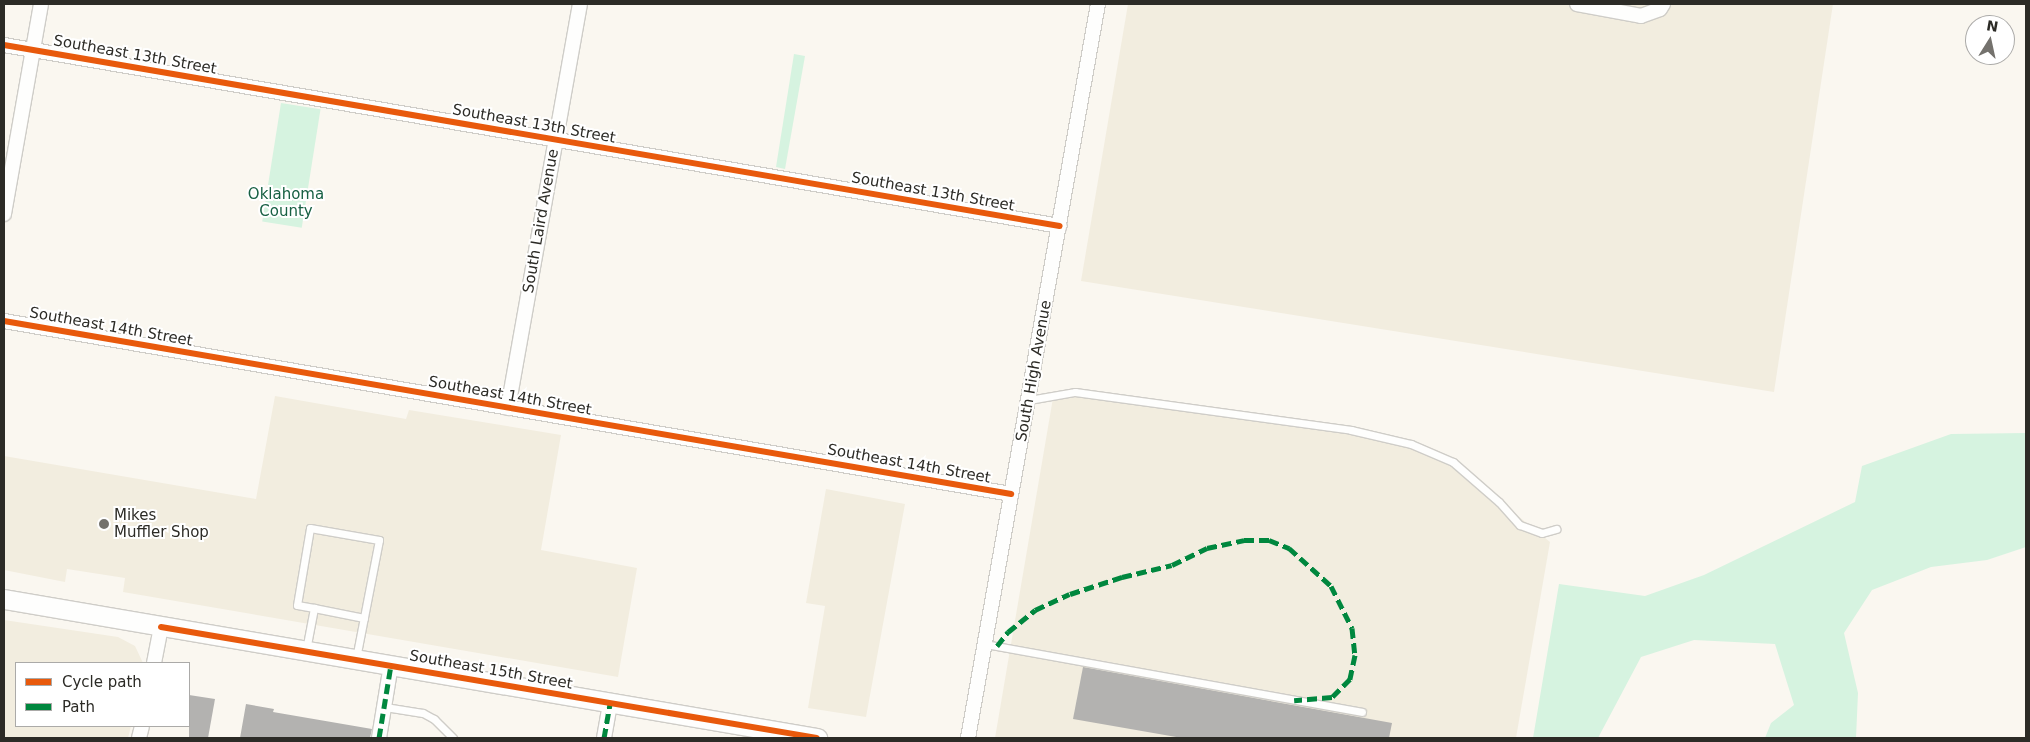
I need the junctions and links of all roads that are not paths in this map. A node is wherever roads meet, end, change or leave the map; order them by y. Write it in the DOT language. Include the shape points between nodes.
graph roads {
  1 [pos="41,4"];
  2 [pos="580,4"];
  3 [pos="1098,4"];
  4 [pos="1576,4"];
  5 [pos="1663,4"];
  6 [pos="4,45"];
  7 [pos="32,50"];
  8 [pos="556,141"];
  9 [pos="4,214"];
  10 [pos="1060,226"];
  11 [pos="4,321"];
  12 [pos="1028,400"];
  13 [pos="508,408"];
  14 [pos="1011,494"];
  15 [pos="1556,529"];
  16 [pos="4,599"];
  17 [pos="314,608"];
  18 [pos="364,618"];
  19 [pos="161,627"];
  20 [pos="985,644"];
  21 [pos="306,651"];
  22 [pos="356,659"];
  23 [pos="154,662"];
  24 [pos="391,665"];
  25 [pos="610,703"];
  26 [pos="385,707"];
  27 [pos="1362,712"];
  28 [pos="379,738"];
  29 [pos="453,738"];
  30 [pos="604,738"];
  31 [pos="817,738"];
  32 [pos="968,738"];
  1 -- 7 [label="street"];
  2 -- 8 [label="street, South Laird Avenue"];
  3 -- 10 [label="street, South High Avenue"];
  4 -- 5 [label="street" via="1641,16 1660,9"];
  6 -- 7 [label="street, Southeast 13th Street"];
  7 -- 8 [label="street, Southeast 13th Street"];
  7 -- 9 [label="street"];
  8 -- 10 [label="street, Southeast 13th Street"];
  8 -- 13 [label="street, South Laird Avenue"];
  10 -- 12 [label="street, South High Avenue"];
  11 -- 13 [label="street, Southeast 14th Street"];
  12 -- 14 [label="street, South High Avenue"];
  12 -- 15 [label="lane" via="1075,392 1351,430 1411,444 1453,462 1499,502 1520,526 1542,534"];
  13 -- 14 [label="street, Southeast 14th Street"];
  14 -- 20 [label="street, South High Avenue"];
  16 -- 19 [label="main road, Southeast 15th Street"];
  17 -- 18 [label="lane"];
  17 -- 18 [label="lane" via="297,605 310,528 379,540"];
  17 -- 21 [label="lane"];
  18 -- 22 [label="lane"];
  19 -- 21 [label="main road, Southeast 15th Street"];
  19 -- 23 [label="street"];
  20 -- 27 [label="lane"];
  20 -- 32 [label="street, South High Avenue"];
  21 -- 22 [label="main road, Southeast 15th Street"];
  22 -- 24 [label="main road, Southeast 15th Street"];
  24 -- 25 [label="main road, Southeast 15th Street"];
  24 -- 26 [label="street"];
  25 -- 30 [label="street"];
  25 -- 31 [label="main road, Southeast 15th Street"];
  26 -- 28 [label="street"];
  26 -- 29 [label="lane" via="434,719"];
}
